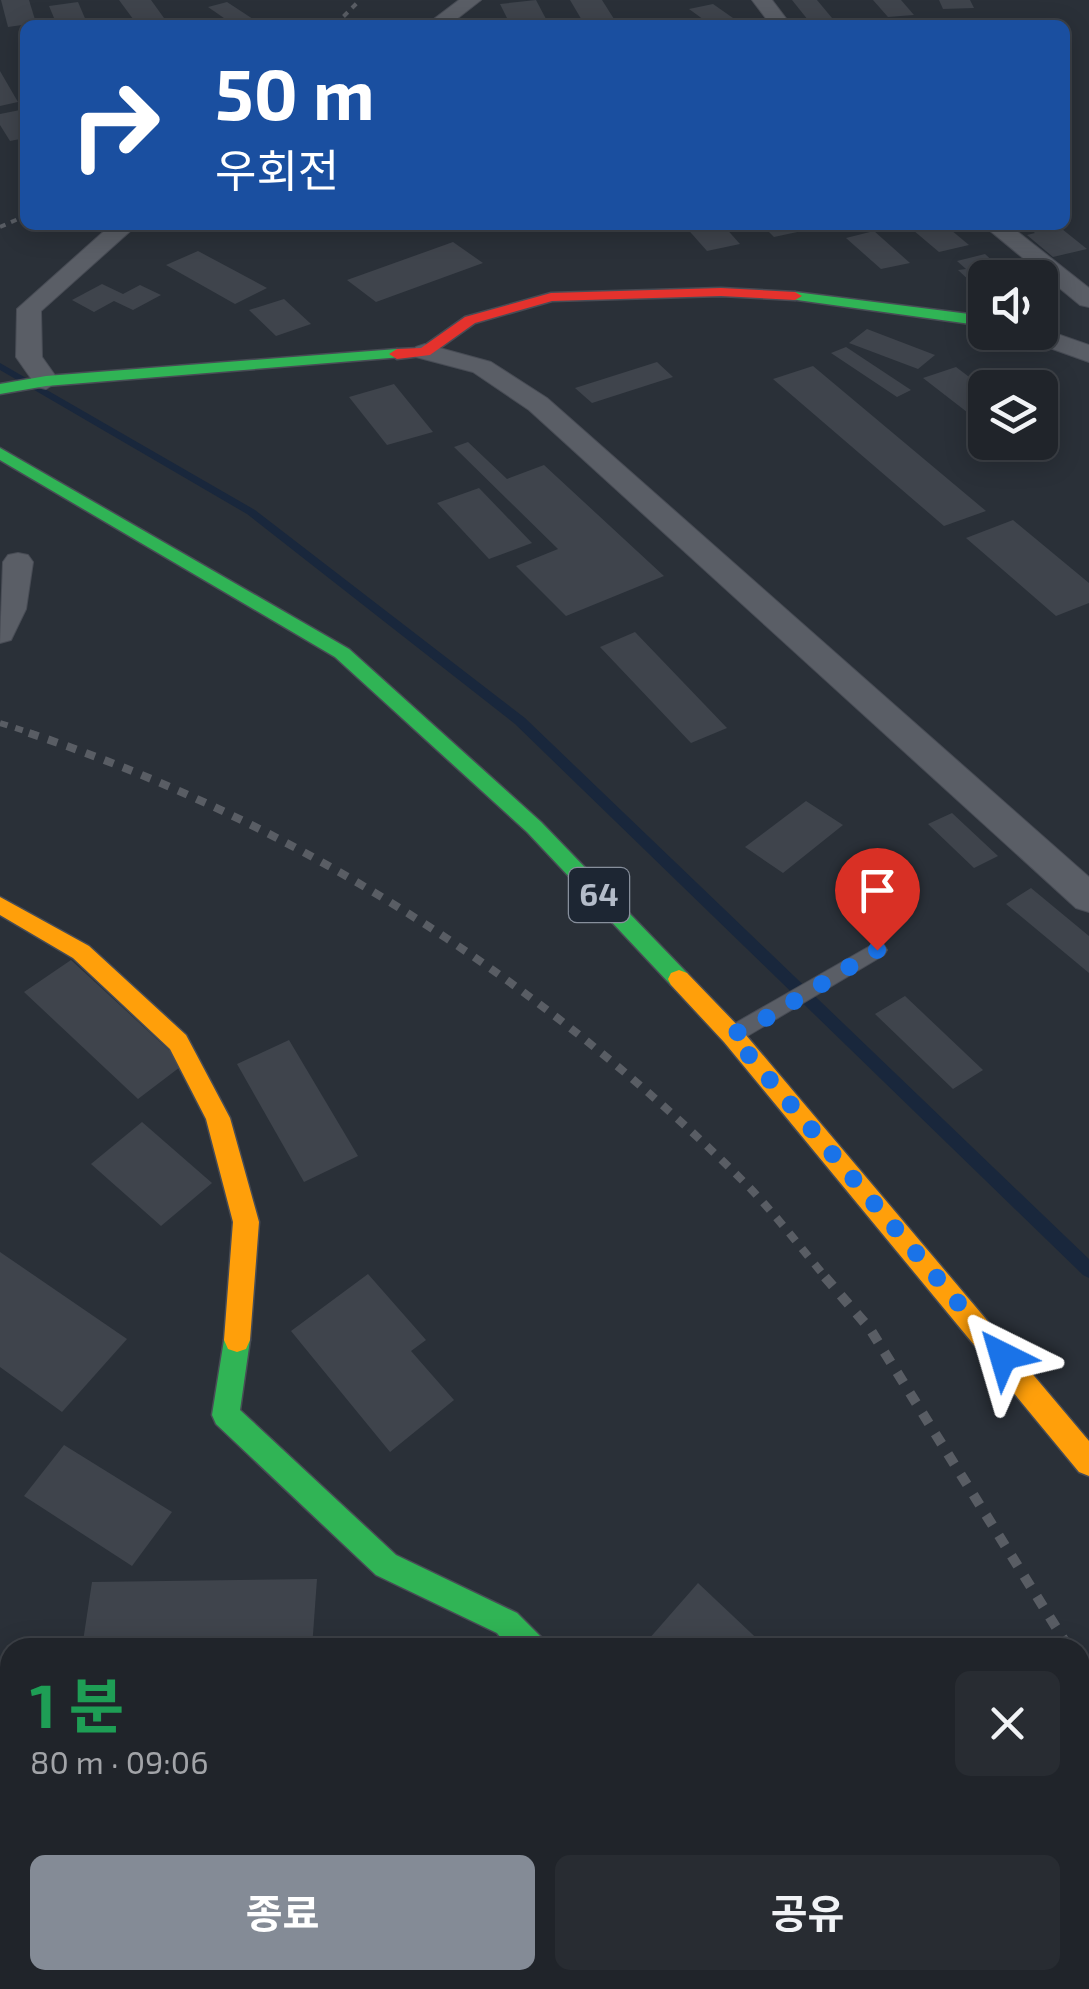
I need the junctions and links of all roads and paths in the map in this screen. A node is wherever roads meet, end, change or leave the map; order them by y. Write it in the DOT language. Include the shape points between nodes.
graph roads {
  1 [pos="472,0"];
  2 [pos="762,0"];
  3 [pos="443,20"];
  4 [pos="777,20"];
  5 [pos="119,230"];
  6 [pos="1001,230"];
  7 [pos="1089,300"];
  8 [pos="968,319"];
  9 [pos="1058,343"];
  10 [pos="424,352"];
  11 [pos="1089,354"];
  12 [pos="46,381"];
  13 [pos="0,389"];
  14 [pos="0,453"];
  15 [pos="18,562"];
  16 [pos="0,633"];
  17 [pos="1089,898"];
  18 [pos="0,906"];
  19 [pos="877,950"];
  20 [pos="732,1035"];
  21 [pos="1089,1462"];
  22 [pos="521,1638"];
  1 -- 3 [label="street"];
  2 -- 4 [label="street"];
  5 -- 12 [label="street" via="29,308 28,357"];
  6 -- 7 [label="street"];
  8 -- 10 [label="street" via="776,294 551,297 470,320"];
  9 -- 11 [label="street"];
  10 -- 12 [label="street"];
  10 -- 17 [label="street" via="482,367 538,404"];
  12 -- 13 [label="street"];
  14 -- 20 [label="street, 64" via="342,652 534,827"];
  15 -- 16 [label="street"];
  18 -- 22 [label="street" via="81,952 178,1042 218,1118 246,1222 226,1416 386,1565 508,1623"];
  19 -- 20 [label="lane"];
  20 -- 21 [label="street, 64"];
}
